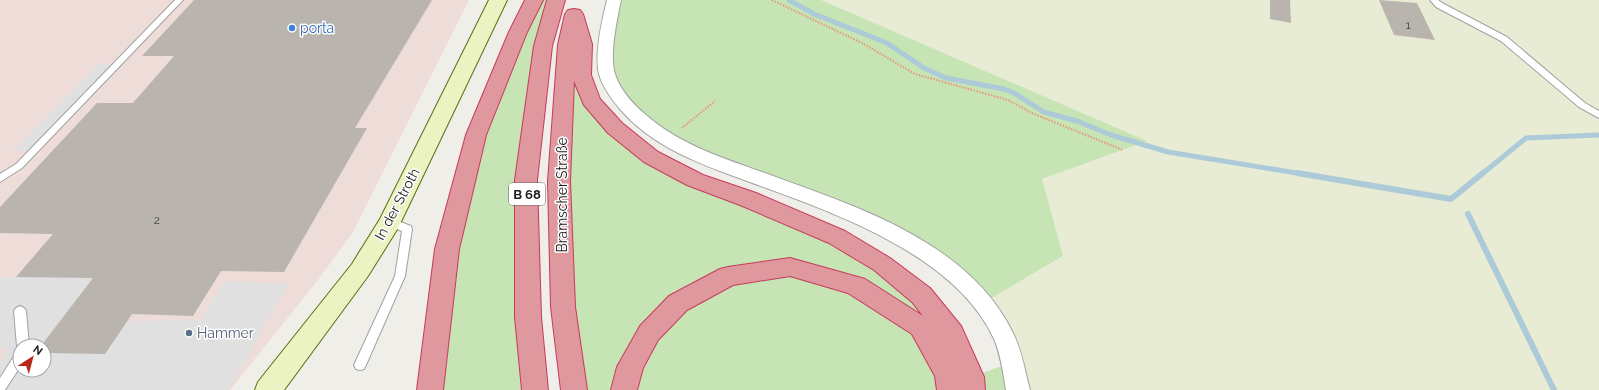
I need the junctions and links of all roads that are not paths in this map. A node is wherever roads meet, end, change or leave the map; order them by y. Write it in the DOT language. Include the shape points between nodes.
graph roads {
  1 [pos="180,0"];
  2 [pos="498,0"];
  3 [pos="534,0"];
  4 [pos="556,0"];
  5 [pos="614,0"];
  6 [pos="1434,0"];
  7 [pos="576,7"];
  8 [pos="1599,116"];
  9 [pos="0,179"];
  10 [pos="390,222"];
  11 [pos="20,311"];
  12 [pos="22,338"];
  13 [pos="360,365"];
  14 [pos="12,369"];
  15 [pos="0,388"];
  16 [pos="268,390"];
  17 [pos="430,390"];
  18 [pos="535,390"];
  19 [pos="574,390"];
  20 [pos="624,390"];
  21 [pos="950,390"];
  22 [pos="972,390"];
  23 [pos="1018,390"];
  1 -- 9 [label="lane" via="19,166"];
  2 -- 10 [label="street, In der Stroth"];
  3 -- 17 [label="highway" via="518,32 476,135 447,249"];
  4 -- 18 [label="highway, B 68" via="543,46 526,180 528,317"];
  5 -- 23 [label="street" via="609,21 606,73 627,107 642,122 700,157 840,209 909,241 947,267 983,303 1002,334 1013,362"];
  6 -- 8 [label="lane" via="1504,39 1582,105"];
  7 -- 19 [label="highway, Bramscher Straße / B 68" via="567,45 559,181 563,307"];
  7 -- 22 [label="highway" via="583,44 582,75 591,101 615,128 651,157 695,180 748,199 837,237 882,264 921,295 952,333 971,377"];
  10 -- 13 [label="lane" via="407,229 400,276"];
  10 -- 16 [label="street, In der Stroth" via="360,270"];
  11 -- 12 [label="lane"];
  14 -- 15 [label="lane"];
  20 -- 21 [label="highway" via="630,367 649,332 678,303 728,276 790,267 856,286 921,327 948,375"];
}
